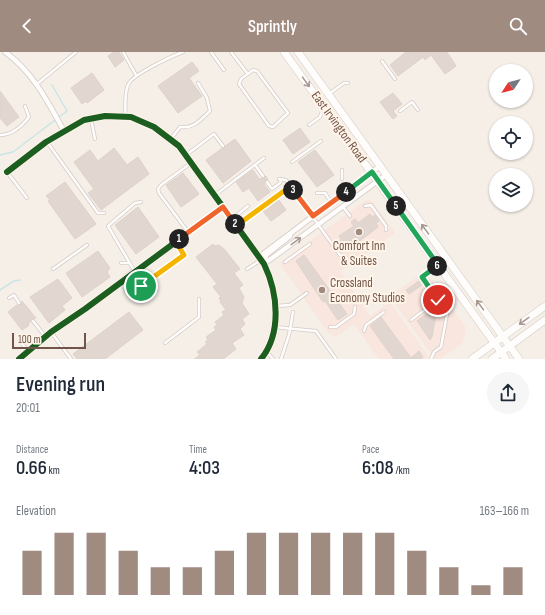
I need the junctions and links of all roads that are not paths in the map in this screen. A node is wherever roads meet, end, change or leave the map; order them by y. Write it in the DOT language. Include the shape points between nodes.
graph roads {
  1 [pos="5,52"];
  2 [pos="76,52"];
  3 [pos="123,52"];
  4 [pos="183,52"];
  5 [pos="211,52"];
  6 [pos="231,52"];
  7 [pos="284,52"];
  8 [pos="298,52"];
  9 [pos="382,61"];
  10 [pos="224,70"];
  11 [pos="246,74"];
  12 [pos="136,75"];
  13 [pos="395,79"];
  14 [pos="348,82"];
  15 [pos="198,83"];
  16 [pos="36,84"];
  17 [pos="329,94"];
  18 [pos="25,106"];
  19 [pos="324,106"];
  20 [pos="418,110"];
  21 [pos="400,111"];
  22 [pos="125,117"];
  23 [pos="91,119"];
  24 [pos="309,125"];
  25 [pos="64,131"];
  26 [pos="0,135"];
  27 [pos="95,139"];
  28 [pos="171,139"];
  29 [pos="320,141"];
  30 [pos="46,142"];
  31 [pos="223,146"];
  32 [pos="186,155"];
  33 [pos="264,158"];
  34 [pos="292,162"];
  35 [pos="192,163"];
  36 [pos="255,165"];
  37 [pos="380,166"];
  38 [pos="342,170"];
  39 [pos="7,172"];
  40 [pos="372,172"];
  41 [pos="386,175"];
  42 [pos="263,176"];
  43 [pos="342,179"];
  44 [pos="378,181"];
  45 [pos="267,182"];
  46 [pos="291,186"];
  47 [pos="317,193"];
  48 [pos="214,195"];
  49 [pos="27,198"];
  50 [pos="141,202"];
  51 [pos="332,202"];
  52 [pos="248,206"];
  53 [pos="343,206"];
  54 [pos="365,206"];
  55 [pos="223,207"];
  56 [pos="104,213"];
  57 [pos="313,216"];
  58 [pos="350,216"];
  59 [pos="231,219"];
  60 [pos="319,224"];
  61 [pos="236,226"];
  62 [pos="295,230"];
  63 [pos="386,230"];
  64 [pos="188,232"];
  65 [pos="176,242"];
  66 [pos="310,244"];
  67 [pos="87,245"];
  68 [pos="260,258"];
  69 [pos="346,258"];
  70 [pos="285,262"];
  71 [pos="121,263"];
  72 [pos="129,263"];
  73 [pos="264,264"];
  74 [pos="438,265"];
  75 [pos="53,269"];
  76 [pos="247,269"];
  77 [pos="135,272"];
  78 [pos="120,283"];
  79 [pos="454,287"];
  80 [pos="307,293"];
  81 [pos="9,298"];
  82 [pos="199,299"];
  83 [pos="438,300"];
  84 [pos="19,303"];
  85 [pos="276,306"];
  86 [pos="545,306"];
  87 [pos="355,307"];
  88 [pos="293,312"];
  89 [pos="384,312"];
  90 [pos="411,320"];
  91 [pos="545,320"];
  92 [pos="33,321"];
  93 [pos="274,327"];
  94 [pos="330,327"];
  95 [pos="291,328"];
  96 [pos="364,331"];
  97 [pos="51,332"];
  98 [pos="45,336"];
  99 [pos="503,337"];
  100 [pos="20,341"];
  101 [pos="165,343"];
  102 [pos="494,343"];
  103 [pos="510,346"];
  104 [pos="28,351"];
  105 [pos="267,352"];
  106 [pos="501,352"];
  107 [pos="19,359"];
  108 [pos="71,359"];
  109 [pos="262,359"];
  110 [pos="273,359"];
  111 [pos="281,359"];
  112 [pos="336,359"];
  113 [pos="431,359"];
  114 [pos="472,359"];
  115 [pos="492,359"];
  116 [pos="506,359"];
  117 [pos="519,359"];
  1 -- 16 [label="street"];
  2 -- 16 [label="lane"];
  3 -- 12 [label="lane"];
  4 -- 12 [label="lane"];
  5 -- 10 [label="lane"];
  6 -- 11 [label="lane"];
  7 -- 19 [label="main road, East Irvington Road, one-way"];
  8 -- 17 [label="main road, East Irvington Road"];
  9 -- 13 [label="lane"];
  11 -- 11 [label="lane" via="239,84 269,126 273,127 288,115 288,111 257,71 253,70"];
  12 -- 22 [label="lane" via="127,86"];
  14 -- 17 [label="lane"];
  15 -- 28 [label="lane" via="207,98 210,111 195,125 180,127"];
  16 -- 25 [label="street"];
  17 -- 37 [label="main road, East Irvington Road"];
  18 -- 26 [label="lane" via="29,118 23,126"];
  19 -- 24 [label="lane" via="320,117"];
  19 -- 40 [label="main road, East Irvington Road"];
  20 -- 21 [label="lane" via="412,102"];
  22 -- 23 [label="street" via="105,116"];
  22 -- 28 [label="street" via="154,127"];
  23 -- 25 [label="street"];
  23 -- 27 [label="lane"];
  25 -- 30 [label="street"];
  28 -- 32 [label="street"];
  29 -- 34 [label="lane"];
  30 -- 39 [label="street"];
  30 -- 56 [label="lane" via="98,213"];
  31 -- 32 [label="lane" via="214,134"];
  32 -- 35 [label="street"];
  33 -- 36 [label="lane"];
  35 -- 48 [label="street"];
  35 -- 64 [label="lane" via="158,189"];
  36 -- 42 [label="lane"];
  36 -- 48 [label="lane"];
  37 -- 40 [label="street"];
  37 -- 41 [label="main road, East Irvington Road"];
  38 -- 43 [label="lane"];
  39 -- 49 [label="lane"];
  40 -- 44 [label="main road, East Irvington Road"];
  40 -- 51 [label="street"];
  41 -- 44 [label="street"];
  99 -- 41 [label="main road, East Irvington Road, one-way"];
  44 -- 53 [label="street"];
  44 -- 74 [label="main road, East Irvington Road"];
  45 -- 46 [label="lane" via="272,189 280,183 280,179 286,180"];
  46 -- 57 [label="lane"];
  46 -- 61 [label="lane"];
  47 -- 51 [label="lane" via="324,193"];
  48 -- 55 [label="street"];
  50 -- 72 [label="lane" via="135,203 108,226 127,255"];
  51 -- 57 [label="street"];
  52 -- 59 [label="lane"];
  53 -- 58 [label="lane"];
  53 -- 60 [label="street"];
  54 -- 63 [label="lane" via="371,205 386,226"];
  55 -- 59 [label="street"];
  55 -- 64 [label="street"];
  57 -- 60 [label="lane"];
  57 -- 62 [label="street"];
  59 -- 61 [label="street"];
  60 -- 69 [label="lane" via="340,255"];
  73 -- 60 [label="street, one-way"];
  61 -- 68 [label="street"];
  62 -- 68 [label="street"];
  62 -- 73 [label="street" via="266,255"];
  64 -- 65 [label="street"];
  65 -- 77 [label="street"];
  65 -- 78 [label="lane" via="184,255 129,295"];
  66 -- 70 [label="lane"];
  67 -- 75 [label="lane"];
  68 -- 73 [label="street"];
  68 -- 76 [label="lane"];
  71 -- 72 [label="lane"];
  72 -- 77 [label="lane"];
  73 -- 85 [label="street" via="272,279"];
  74 -- 79 [label="main road, East Irvington Road"];
  74 -- 83 [label="lane" via="422,277"];
  77 -- 78 [label="street"];
  78 -- 97 [label="street"];
  79 -- 83 [label="lane"];
  79 -- 102 [label="main road, East Irvington Road"];
  80 -- 85 [label="lane" via="290,305"];
  81 -- 84 [label="lane" via="14,295"];
  82 -- 101 [label="lane" via="199,317"];
  83 -- 90 [label="lane"];
  83 -- 113 [label="lane" via="447,314 441,347 434,352"];
  85 -- 93 [label="street"];
  86 -- 99 [label="main road, one-way"];
  87 -- 94 [label="lane" via="354,314 336,327"];
  88 -- 95 [label="lane"];
  89 -- 96 [label="lane" via="366,325"];
  91 -- 103 [label="main road"];
  92 -- 98 [label="lane"];
  93 -- 95 [label="lane"];
  93 -- 105 [label="street"];
  95 -- 111 [label="lane"];
  95 -- 112 [label="lane" via="316,331"];
  97 -- 98 [label="street"];
  97 -- 108 [label="lane"];
  98 -- 104 [label="street"];
  99 -- 102 [label="main road"];
  99 -- 103 [label="main road, East Irvington Road"];
  100 -- 104 [label="lane"];
  102 -- 106 [label="main road, East Irvington Road"];
  102 -- 114 [label="main road"];
  103 -- 106 [label="main road"];
  103 -- 117 [label="main road, East Irvington Road"];
  104 -- 107 [label="street"];
  105 -- 109 [label="street"];
  105 -- 110 [label="lane"];
  106 -- 115 [label="main road"];
  106 -- 116 [label="main road, East Irvington Road"];
}
